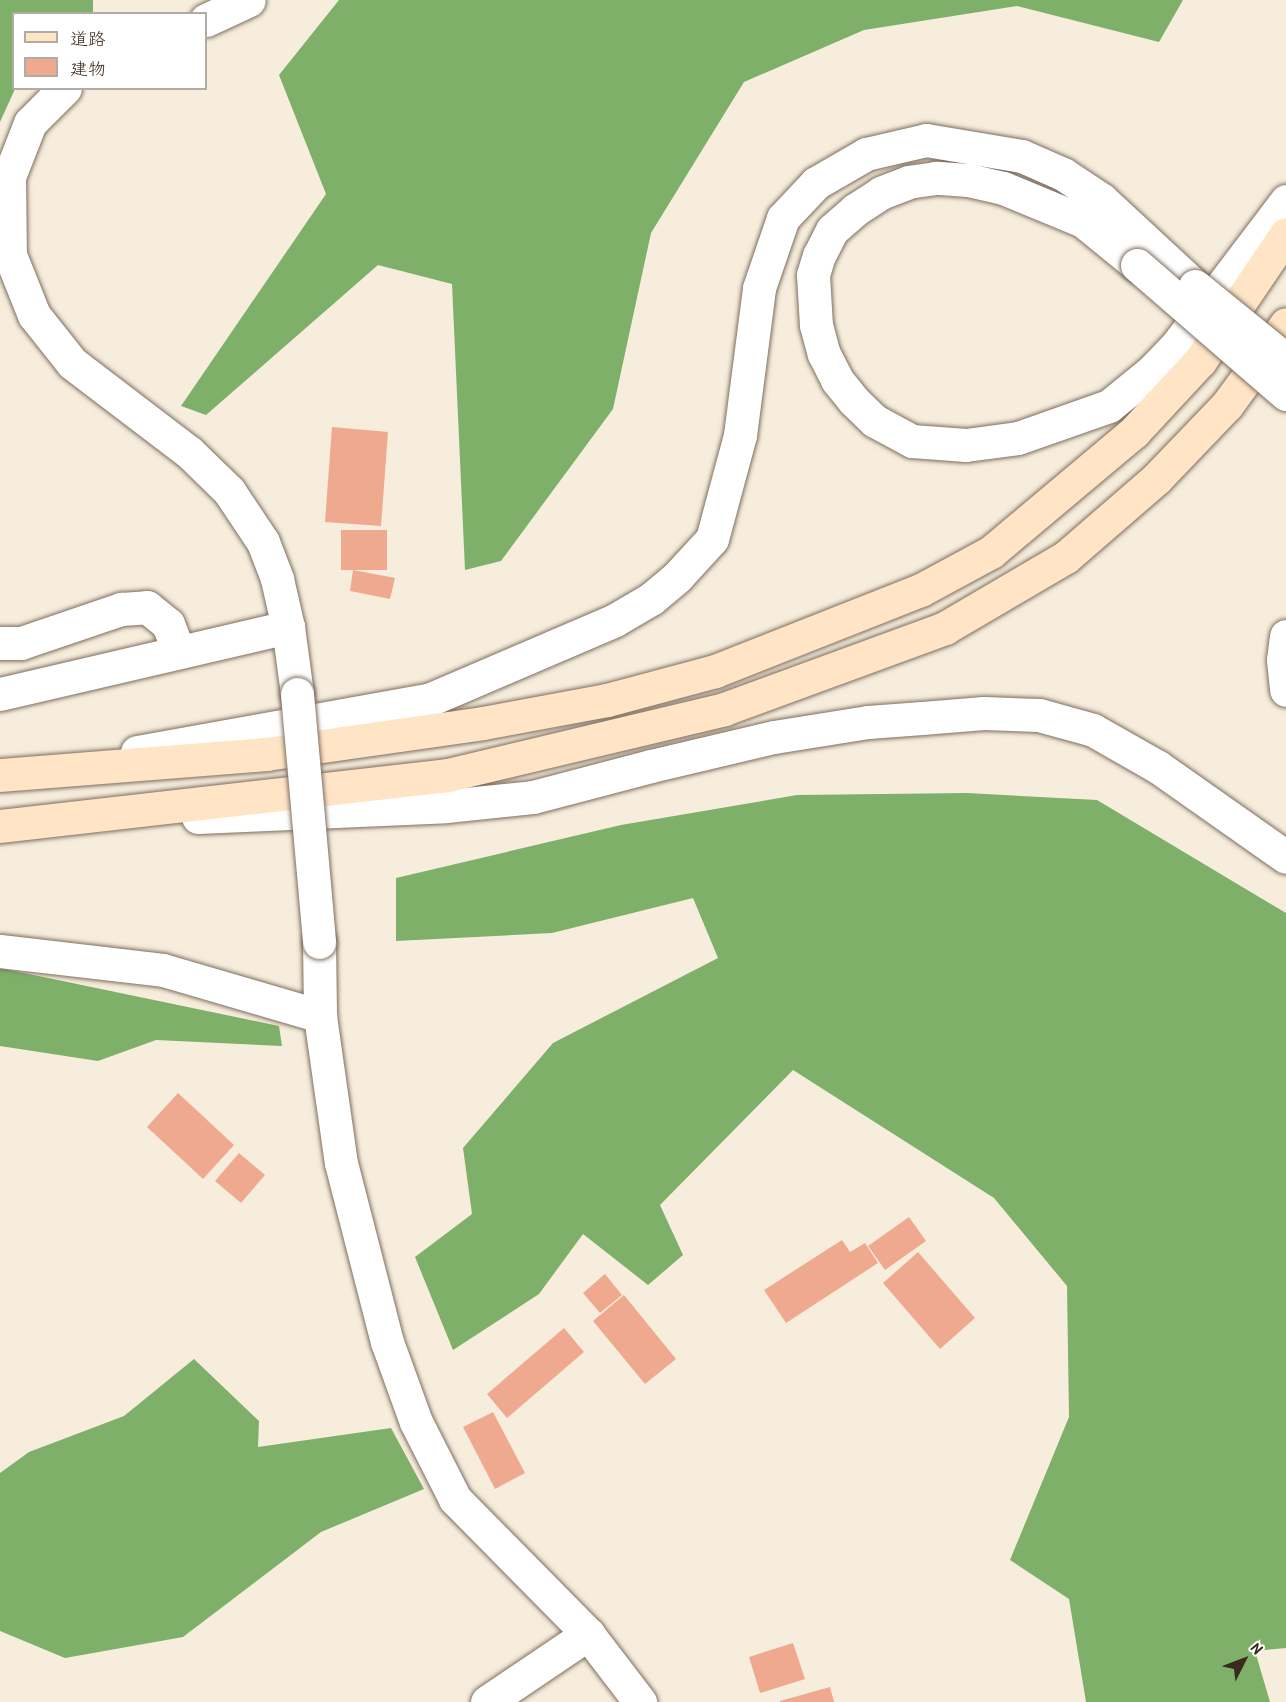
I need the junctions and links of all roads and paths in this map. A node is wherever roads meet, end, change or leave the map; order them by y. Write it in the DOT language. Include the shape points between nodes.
graph roads {
  1 [pos="249,0"];
  2 [pos="207,20"];
  3 [pos="63,90"];
  4 [pos="1286,201"];
  5 [pos="1286,234"];
  6 [pos="1286,324"];
  7 [pos="1286,360"];
  8 [pos="1286,394"];
  9 [pos="288,627"];
  10 [pos="1286,636"];
  11 [pos="0,643"];
  12 [pos="179,652"];
  13 [pos="1286,690"];
  14 [pos="0,694"];
  15 [pos="14,773"];
  16 [pos="3,826"];
  17 [pos="1286,857"];
  18 [pos="0,951"];
  19 [pos="320,1016"];
  20 [pos="588,1634"];
  21 [pos="487,1702"];
  22 [pos="640,1702"];
  1 -- 2 [label="street"];
  3 -- 9 [label="street" via="30,123 9,177 10,255 34,315 72,363 189,452 229,491 263,542"];
  4 -- 8 [label="street, bridge" via="1176,346 1152,371 1109,405 1018,438 966,445 912,441 875,421 837,380 824,354 816,325 813,275 832,230 881,193 909,182 936,178 1004,188 1083,221 1137,265"];
  5 -- 15 [label="street" via="1200,361 1134,432 991,552 921,590 715,671 607,700 483,723 266,754"];
  6 -- 16 [label="street" via="1227,405 1156,479 1066,557 945,628 724,709 448,775"];
  7 -- 15 [label="street, bridge" via="1195,286 1102,200 1063,174 1023,156 926,140 866,154 816,183 783,218 759,288 740,435 712,539 651,599 615,620 431,699"];
  9 -- 12 [label="street"];
  9 -- 19 [label="street, bridge" via="319,942"];
  10 -- 13 [label="street"];
  11 -- 12 [label="street" via="21,643 122,609 147,607 168,624"];
  12 -- 14 [label="street"];
  16 -- 17 [label="street" via="446,806 533,797 774,738 868,722 984,713 1039,715 1093,730 1158,767"];
  18 -- 19 [label="street" via="163,970"];
  19 -- 20 [label="street" via="341,1163 387,1342 416,1422 455,1499"];
  20 -- 21 [label="street"];
  20 -- 22 [label="street"];
}
